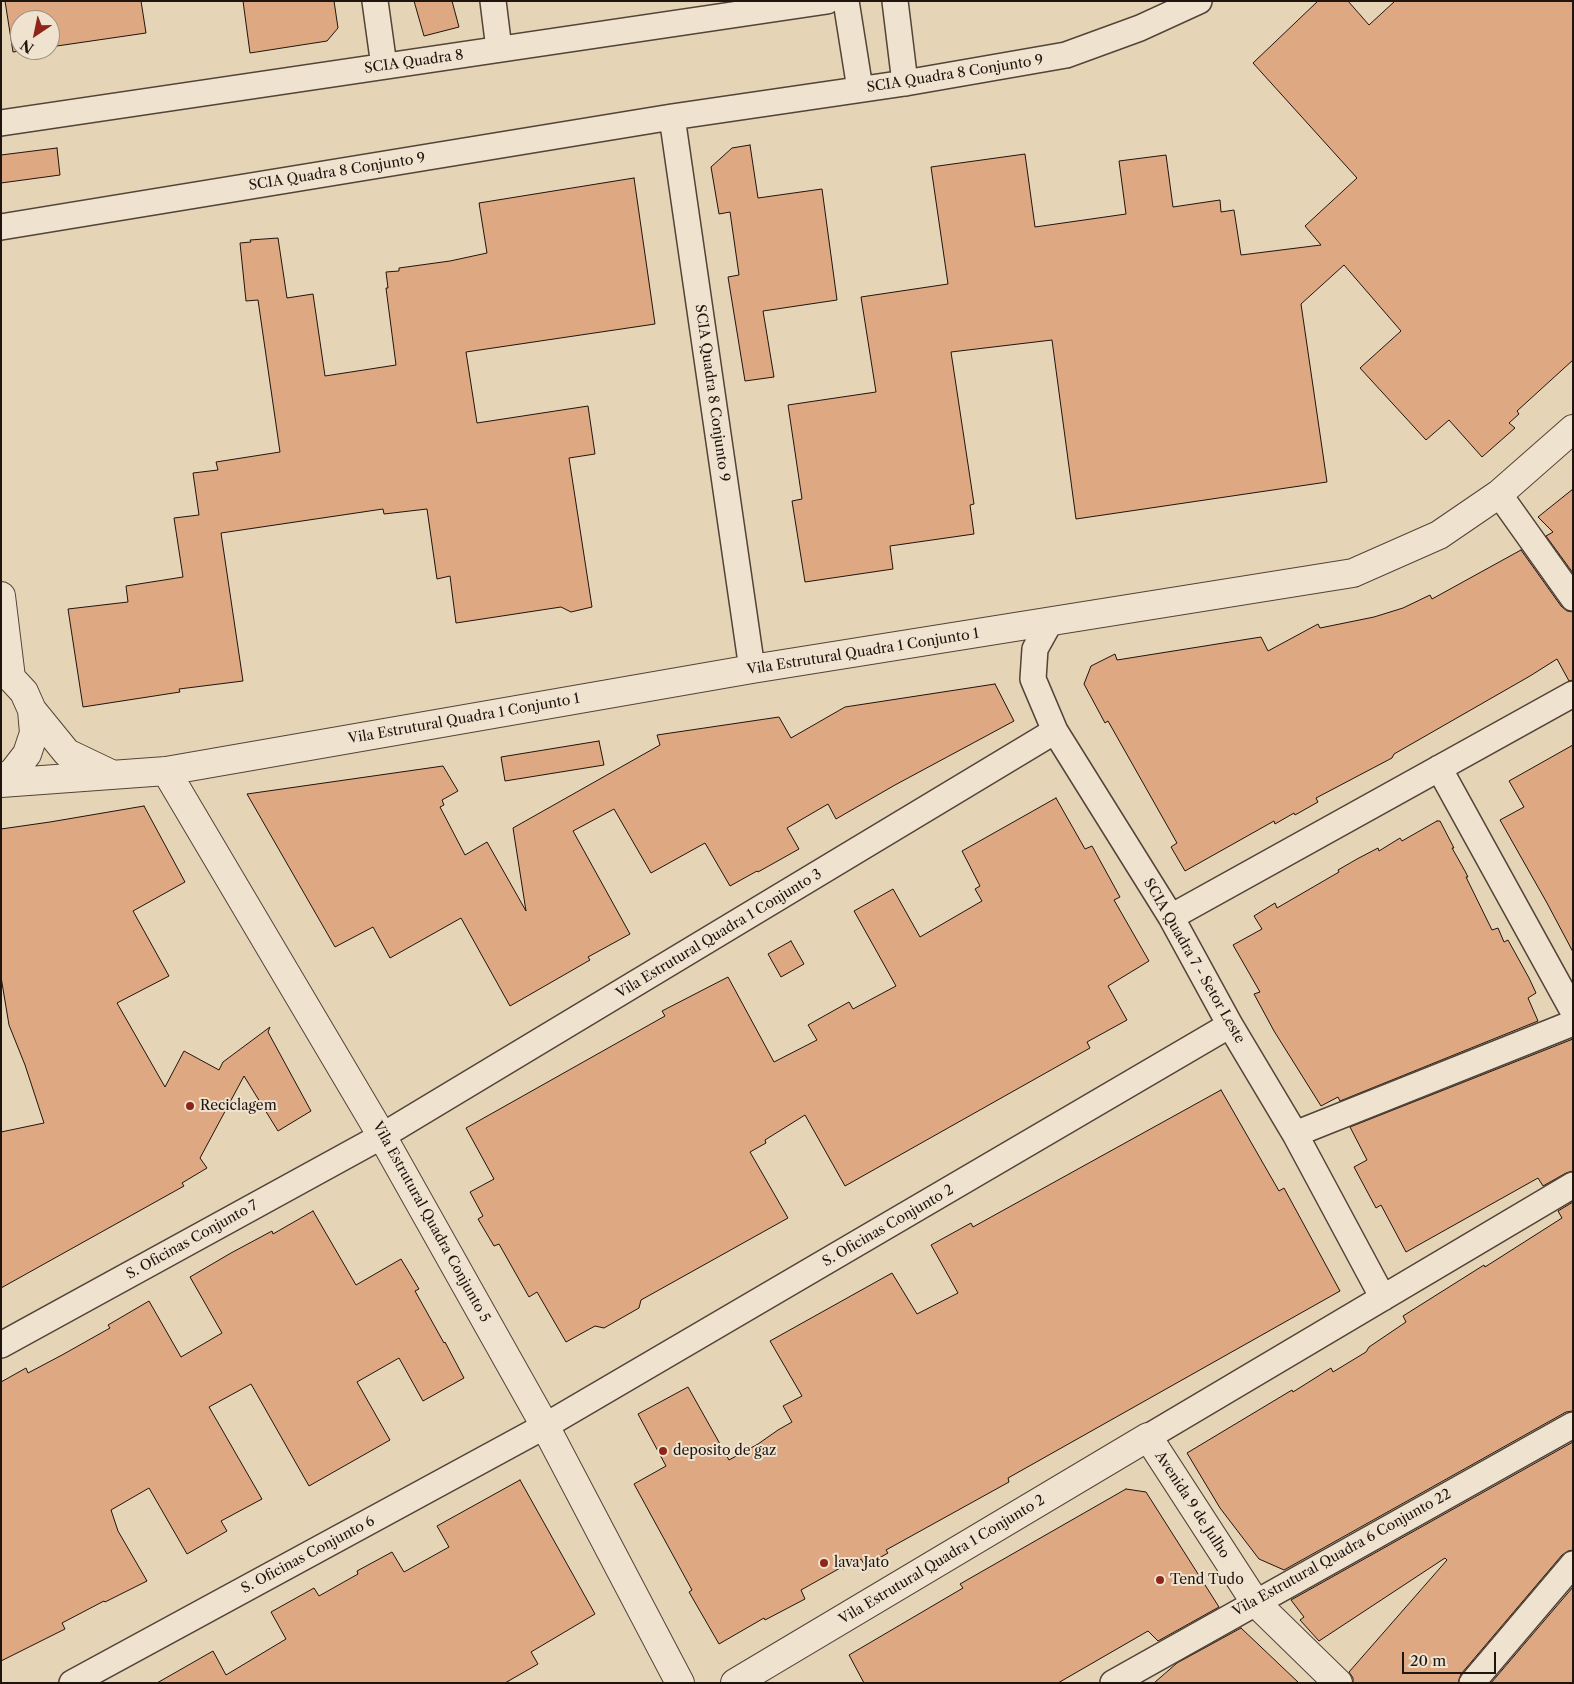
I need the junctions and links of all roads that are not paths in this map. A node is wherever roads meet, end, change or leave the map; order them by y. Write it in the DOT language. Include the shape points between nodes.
graph roads {
  1 [pos="375,1"];
  2 [pos="493,1"];
  3 [pos="827,1"];
  4 [pos="846,1"];
  5 [pos="895,1"];
  6 [pos="1198,1"];
  7 [pos="499,49"];
  8 [pos="384,66"];
  9 [pos="905,84"];
  10 [pos="860,90"];
  11 [pos="672,117"];
  12 [pos="1,123"];
  13 [pos="1,227"];
  14 [pos="1573,430"];
  15 [pos="1499,494"];
  16 [pos="1,596"];
  17 [pos="1573,598"];
  18 [pos="1050,622"];
  19 [pos="752,669"];
  20 [pos="6,675"];
  21 [pos="1573,694"];
  22 [pos="32,710"];
  23 [pos="1056,732"];
  24 [pos="1438,768"];
  25 [pos="166,771"];
  26 [pos="112,774"];
  27 [pos="1,780"];
  28 [pos="1,783"];
  29 [pos="1171,917"];
  30 [pos="1573,1012"];
  31 [pos="1573,1023"];
  32 [pos="1230,1025"];
  33 [pos="1296,1134"];
  34 [pos="382,1136"];
  35 [pos="1573,1185"];
  36 [pos="1383,1298"];
  37 [pos="1,1345"];
  38 [pos="1573,1425"];
  39 [pos="545,1426"];
  40 [pos="1148,1437"];
  41 [pos="1573,1564"];
  42 [pos="1255,1602"];
  43 [pos="72,1683"];
  44 [pos="680,1683"];
  45 [pos="736,1683"];
  46 [pos="1113,1683"];
  47 [pos="1338,1683"];
  48 [pos="1472,1683"];
  1 -- 8 [label="street"];
  2 -- 7 [label="street"];
  3 -- 7 [label="street, SCIA Quadra 8"];
  4 -- 10 [label="street"];
  5 -- 9 [label="street"];
  6 -- 9 [label="street, SCIA Quadra 8 Conjunto 9" via="1140,28 1066,55"];
  7 -- 8 [label="street, SCIA Quadra 8"];
  8 -- 12 [label="street, SCIA Quadra 8"];
  9 -- 10 [label="street, SCIA Quadra 8 Conjunto 9"];
  10 -- 11 [label="street, SCIA Quadra 8 Conjunto 9"];
  11 -- 13 [label="street, SCIA Quadra 8 Conjunto 9"];
  11 -- 19 [label="street, SCIA Quadra 8 Conjunto 9"];
  14 -- 15 [label="street, Vila Estrutural Quadra 1 Conjunto 1"];
  15 -- 17 [label="street"];
  15 -- 18 [label="street, Vila Estrutural Quadra 1 Conjunto 1" via="1439,536 1352,573"];
  16 -- 20 [label="street"];
  18 -- 19 [label="street, Vila Estrutural Quadra 1 Conjunto 1"];
  18 -- 23 [label="street, SCIA Quadra 7 - Setor Leste" via="1035,649 1033,678"];
  19 -- 25 [label="street, Vila Estrutural Quadra 1 Conjunto 1"];
  20 -- 22 [label="street" via="24,692"];
  21 -- 24 [label="street"];
  22 -- 26 [label="street" via="67,753"];
  22 -- 27 [label="street" via="34,733 27,754 13,772"];
  23 -- 29 [label="street, SCIA Quadra 7 - Setor Leste"];
  23 -- 34 [label="street, Vila Estrutural Quadra 1 Conjunto 3"];
  24 -- 29 [label="street"];
  24 -- 30 [label="street"];
  25 -- 26 [label="street, Vila Estrutural Quadra 1 Conjunto 1"];
  25 -- 34 [label="street, Vila Estrutural Quadra Conjunto 5"];
  26 -- 28 [label="street, Vila Estrutural Quadra 1 Conjunto 1"];
  29 -- 32 [label="street, SCIA Quadra 7 - Setor Leste"];
  31 -- 33 [label="street"];
  32 -- 33 [label="street, SCIA Quadra 7 - Setor Leste"];
  32 -- 39 [label="street, S. Oficinas Conjunto 2"];
  33 -- 36 [label="street, SCIA Quadra 7 - Setor Leste"];
  34 -- 37 [label="street, S. Oficinas Conjunto 7"];
  34 -- 39 [label="street, Vila Estrutural Quadra Conjunto 5"];
  35 -- 36 [label="street"];
  36 -- 40 [label="street"];
  38 -- 42 [label="street, Vila Estrutural Quadra 6 Conjunto 22"];
  39 -- 43 [label="street, S. Oficinas Conjunto 6"];
  39 -- 44 [label="street, Vila Estrutural Quadra Conjunto 5"];
  40 -- 42 [label="street, Avenida 9 de Julho"];
  40 -- 45 [label="street, Vila Estrutural Quadra 1 Conjunto 2"];
  41 -- 48 [label="street"];
  42 -- 46 [label="street, Vila Estrutural Quadra 6 Conjunto 22"];
  42 -- 47 [label="street, Avenida 9 de Julho"];
}
